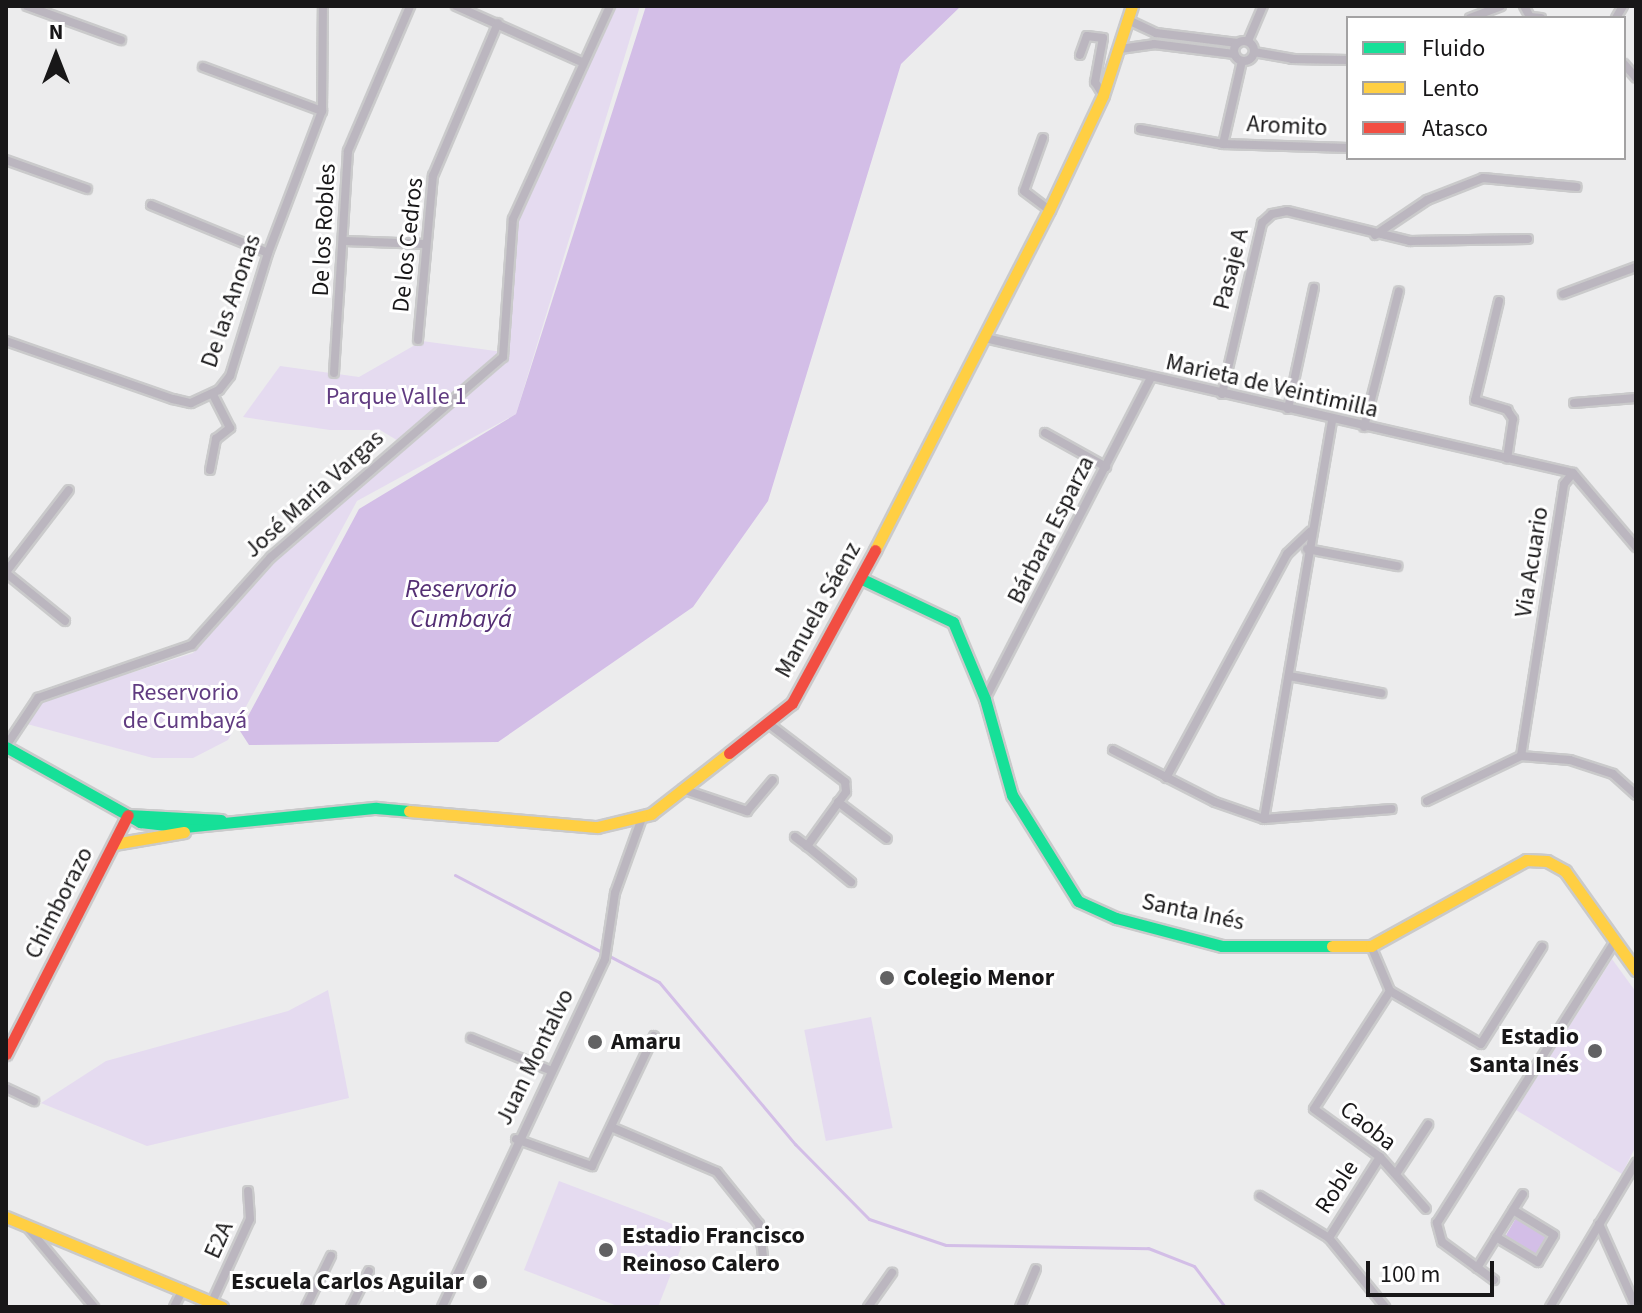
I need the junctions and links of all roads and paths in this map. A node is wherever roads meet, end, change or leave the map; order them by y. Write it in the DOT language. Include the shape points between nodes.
graph roads {
  1 [pos="27,6"];
  2 [pos="323,6"];
  3 [pos="410,6"];
  4 [pos="456,6"];
  5 [pos="610,6"];
  6 [pos="1132,6"];
  7 [pos="1263,6"];
  8 [pos="1501,6"];
  9 [pos="1475,16"];
  10 [pos="1128,20"];
  11 [pos="498,23"];
  12 [pos="121,40"];
  13 [pos="1248,41"];
  14 [pos="1237,43"];
  15 [pos="1120,49"];
  16 [pos="1254,52"];
  17 [pos="1234,54"];
  18 [pos="1080,55"];
  19 [pos="1346,60"];
  20 [pos="1242,61"];
  21 [pos="582,62"];
  22 [pos="203,67"];
  23 [pos="1103,95"];
  24 [pos="322,111"];
  25 [pos="1140,129"];
  26 [pos="1043,138"];
  27 [pos="1223,144"];
  28 [pos="1346,148"];
  29 [pos="6,160"];
  30 [pos="1577,187"];
  31 [pos="87,189"];
  32 [pos="151,205"];
  33 [pos="1049,210"];
  34 [pos="1374,235"];
  35 [pos="1528,239"];
  36 [pos="345,241"];
  37 [pos="425,244"];
  38 [pos="268,253"];
  39 [pos="1636,267"];
  40 [pos="1314,288"];
  41 [pos="1399,291"];
  42 [pos="1563,294"];
  43 [pos="1499,301"];
  44 [pos="985,338"];
  45 [pos="418,340"];
  46 [pos="6,341"];
  47 [pos="334,373"];
  48 [pos="1150,379"];
  49 [pos="213,394"];
  50 [pos="1222,394"];
  51 [pos="1636,398"];
  52 [pos="1574,403"];
  53 [pos="1288,409"];
  54 [pos="1332,420"];
  55 [pos="1364,427"];
  56 [pos="1045,433"];
  57 [pos="1507,459"];
  58 [pos="1106,467"];
  59 [pos="210,470"];
  60 [pos="1573,473"];
  61 [pos="69,490"];
  62 [pos="1310,532"];
  63 [pos="1636,547"];
  64 [pos="1307,549"];
  65 [pos="1397,566"];
  66 [pos="6,573"];
  67 [pos="862,579"];
  68 [pos="65,621"];
  69 [pos="1289,676"];
  70 [pos="1381,693"];
  71 [pos="985,699"];
  72 [pos="769,724"];
  73 [pos="6,746"];
  74 [pos="1113,750"];
  75 [pos="1521,756"];
  76 [pos="1166,778"];
  77 [pos="773,780"];
  78 [pos="682,789"];
  79 [pos="1636,795"];
  80 [pos="1427,801"];
  81 [pos="838,802"];
  82 [pos="1392,809"];
  83 [pos="128,815"];
  84 [pos="642,818"];
  85 [pos="1264,819"];
  86 [pos="246,822"];
  87 [pos="229,825"];
  88 [pos="795,837"];
  89 [pos="887,839"];
  90 [pos="114,844"];
  91 [pos="807,846"];
  92 [pos="851,882"];
  93 [pos="1614,943"];
  94 [pos="1371,946"];
  95 [pos="1542,947"];
  96 [pos="1636,970"];
  97 [pos="1390,991"];
  98 [pos="654,1036"];
  99 [pos="471,1038"];
  100 [pos="6,1054"];
  101 [pos="552,1071"];
  102 [pos="6,1088"];
  103 [pos="34,1101"];
  104 [pos="1428,1125"];
  105 [pos="611,1127"];
  106 [pos="516,1139"];
  107 [pos="1380,1157"];
  108 [pos="1636,1163"];
  109 [pos="1396,1174"];
  110 [pos="248,1191"];
  111 [pos="1523,1194"];
  112 [pos="1260,1196"];
  113 [pos="1426,1209"];
  114 [pos="1513,1210"];
  115 [pos="6,1217"];
  116 [pos="1599,1224"];
  117 [pos="26,1225"];
  118 [pos="1496,1237"];
  119 [pos="1329,1238"];
  120 [pos="331,1256"];
  121 [pos="763,1257"];
  122 [pos="1477,1268"];
  123 [pos="1036,1269"];
  124 [pos="369,1271"];
  125 [pos="892,1273"];
  126 [pos="1494,1280"];
  127 [pos="183,1289"];
  128 [pos="1558,1302"];
  129 [pos="217,1305"];
  130 [pos="94,1307"];
  131 [pos="174,1307"];
  132 [pos="306,1307"];
  133 [pos="351,1307"];
  134 [pos="442,1307"];
  135 [pos="868,1307"];
  136 [pos="1020,1307"];
  137 [pos="1385,1307"];
  138 [pos="1550,1307"];
  139 [pos="1636,1307"];
  1 -- 12 [label="street"];
  2 -- 24 [label="street, De las Anonas"];
  3 -- 36 [label="street, De los Robles" via="350,143"];
  4 -- 11 [label="street"];
  5 -- 21 [label="street, José Maria Vargas"];
  6 -- 10 [label="street, Manuela Sáenz"];
  7 -- 13 [label="street"];
  8 -- 9 [label="street"];
  10 -- 14 [label="street" via="1156,33"];
  10 -- 15 [label="street, Manuela Sáenz"];
  11 -- 21 [label="street"];
  11 -- 37 [label="street, De los Cedros" via="433,176"];
  13 -- 14 [label="street"];
  13 -- 16 [label="street"];
  14 -- 17 [label="street"];
  15 -- 17 [label="street" via="1154,44"];
  15 -- 23 [label="street, Manuela Sáenz"];
  16 -- 19 [label="street"];
  16 -- 20 [label="street"];
  17 -- 20 [label="street"];
  18 -- 23 [label="street" via="1087,36 1103,38 1095,82"];
  20 -- 27 [label="street, Aromito"];
  21 -- 73 [label="street, José Maria Vargas" via="513,219 503,357 271,557 189,647 38,698"];
  22 -- 24 [label="street"];
  23 -- 33 [label="street, Manuela Sáenz"];
  24 -- 38 [label="street, De las Anonas"];
  25 -- 27 [label="street, Aromito"];
  26 -- 33 [label="street" via="1024,191"];
  27 -- 28 [label="street, Aromito"];
  29 -- 31 [label="street"];
  30 -- 34 [label="street" via="1511,178 1473,181 1427,200"];
  32 -- 38 [label="street"];
  33 -- 44 [label="street, Manuela Sáenz"];
  34 -- 35 [label="street, Pasaje A" via="1426,241"];
  34 -- 50 [label="street, Pasaje A" via="1287,211 1262,223"];
  36 -- 37 [label="street"];
  36 -- 47 [label="street, De los Robles"];
  37 -- 45 [label="street, De los Cedros"];
  38 -- 49 [label="street, De las Anonas" via="230,376"];
  39 -- 42 [label="street"];
  40 -- 53 [label="street"];
  41 -- 55 [label="street"];
  43 -- 57 [label="street" via="1475,400 1507,410 1513,419"];
  44 -- 48 [label="street, Marieta de Veintimilla"];
  44 -- 67 [label="street, Manuela Sáenz"];
  46 -- 49 [label="street, De las Anonas" via="173,399 191,403"];
  48 -- 50 [label="street, Marieta de Veintimilla"];
  48 -- 58 [label="street, Bárbara Esparza"];
  49 -- 59 [label="street" via="230,428 216,439"];
  50 -- 53 [label="street, Marieta de Veintimilla"];
  51 -- 52 [label="street"];
  53 -- 54 [label="street, Marieta de Veintimilla"];
  54 -- 55 [label="street, Marieta de Veintimilla"];
  54 -- 62 [label="street"];
  55 -- 57 [label="street, Marieta de Veintimilla"];
  56 -- 58 [label="street"];
  57 -- 60 [label="street, Marieta de Veintimilla"];
  58 -- 71 [label="street, Bárbara Esparza"];
  60 -- 63 [label="street"];
  60 -- 75 [label="street, Via Acuario" via="1564,484"];
  61 -- 66 [label="street"];
  62 -- 64 [label="street"];
  62 -- 76 [label="street" via="1287,554"];
  64 -- 65 [label="street"];
  64 -- 69 [label="street"];
  66 -- 68 [label="street"];
  67 -- 71 [label="street, Santa Inés" via="953,622"];
  67 -- 72 [label="street, Manuela Sáenz" via="792,703"];
  69 -- 70 [label="street"];
  69 -- 85 [label="street"];
  71 -- 94 [label="street, Santa Inés" via="1012,795 1078,901 1116,918 1222,946"];
  72 -- 78 [label="street, Manuela Sáenz"];
  72 -- 81 [label="street" via="845,782 846,792"];
  73 -- 83 [label="street"];
  74 -- 76 [label="street"];
  75 -- 79 [label="street" via="1570,760 1613,774"];
  75 -- 80 [label="street"];
  76 -- 85 [label="street"];
  77 -- 78 [label="street" via="747,811"];
  78 -- 84 [label="street, Manuela Sáenz"];
  81 -- 89 [label="street"];
  81 -- 91 [label="street"];
  82 -- 85 [label="street"];
  83 -- 86 [label="street, Manuela Sáenz"];
  83 -- 87 [label="street, Manuela Sáenz" via="170,826"];
  83 -- 90 [label="street, Chimborazo"];
  84 -- 86 [label="street, Manuela Sáenz" via="597,827 376,808"];
  84 -- 101 [label="street, Juan Montalvo" via="615,893 605,959"];
  86 -- 87 [label="street, Manuela Sáenz"];
  87 -- 90 [label="street"];
  88 -- 91 [label="street"];
  90 -- 100 [label="street, Chimborazo"];
  91 -- 92 [label="street"];
  93 -- 94 [label="street, Santa Inés" via="1565,871 1547,861 1526,860"];
  93 -- 96 [label="street, Santa Inés"];
  93 -- 122 [label="street" via="1437,1223 1442,1242"];
  94 -- 97 [label="street"];
  95 -- 97 [label="street" via="1481,1044"];
  97 -- 107 [label="street, Caoba" via="1314,1109"];
  98 -- 105 [label="street"];
  99 -- 101 [label="street"];
  101 -- 106 [label="street, Juan Montalvo"];
  102 -- 103 [label="street"];
  104 -- 109 [label="street"];
  105 -- 106 [label="street" via="592,1166"];
  105 -- 121 [label="street" via="709,1165 759,1224"];
  106 -- 134 [label="street, Juan Montalvo"];
  107 -- 109 [label="street, Caoba"];
  107 -- 119 [label="street, Roble"];
  108 -- 116 [label="street"];
  109 -- 113 [label="street, Caoba"];
  110 -- 129 [label="street, E2A" via="250,1219"];
  111 -- 114 [label="street"];
  112 -- 119 [label="street, Roble"];
  114 -- 118 [label="street"];
  114 -- 118 [label="street" via="1554,1235 1538,1262"];
  115 -- 117 [label="street"];
  116 -- 128 [label="street"];
  116 -- 139 [label="street"];
  117 -- 127 [label="street"];
  117 -- 130 [label="street"];
  118 -- 122 [label="street"];
  119 -- 137 [label="street, Roble"];
  120 -- 132 [label="street"];
  122 -- 126 [label="street"];
  123 -- 136 [label="street"];
  124 -- 133 [label="street"];
  125 -- 135 [label="street"];
  127 -- 129 [label="street"];
  127 -- 131 [label="street"];
  128 -- 138 [label="street"];
}
